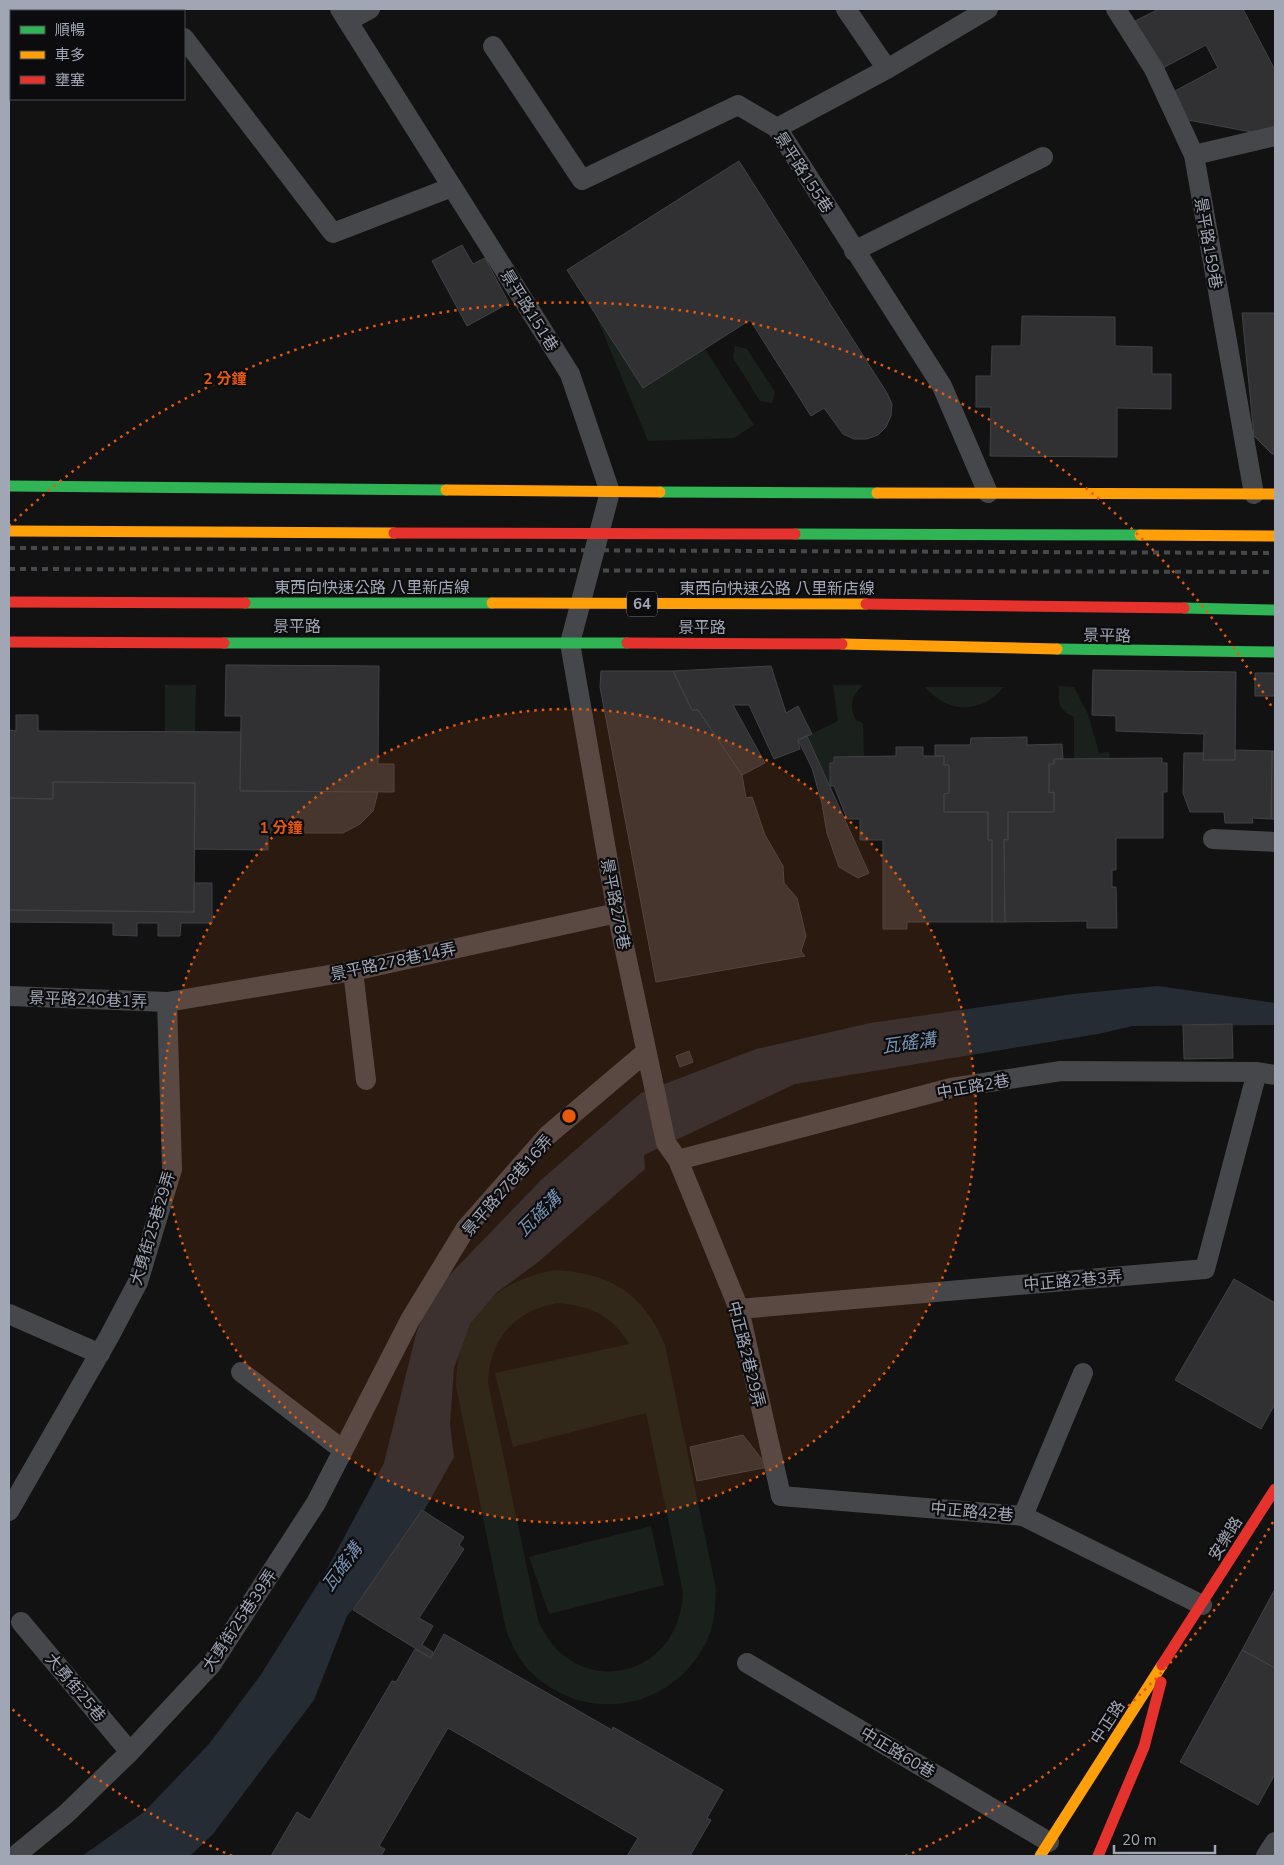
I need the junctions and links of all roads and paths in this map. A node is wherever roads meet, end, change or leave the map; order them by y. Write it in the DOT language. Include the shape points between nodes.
graph roads {
  1 [pos="370,9"];
  2 [pos="846,9"];
  3 [pos="988,9"];
  4 [pos="1116,9"];
  5 [pos="344,15"];
  6 [pos="185,39"];
  7 [pos="493,46"];
  8 [pos="887,69"];
  9 [pos="777,128"];
  10 [pos="1275,136"];
  11 [pos="1194,155"];
  12 [pos="1042,157"];
  13 [pos="452,187"];
  14 [pos="854,251"];
  15 [pos="9,486"];
  16 [pos="610,492"];
  17 [pos="988,493"];
  18 [pos="1254,494"];
  19 [pos="1275,494"];
  20 [pos="9,531"];
  21 [pos="1275,536"];
  22 [pos="9,602"];
  23 [pos="1275,610"];
  24 [pos="9,642"];
  25 [pos="570,643"];
  26 [pos="1275,652"];
  27 [pos="1213,839"];
  28 [pos="1275,842"];
  29 [pos="617,913"];
  30 [pos="353,970"];
  31 [pos="9,996"];
  32 [pos="167,1002"];
  33 [pos="646,1052"];
  34 [pos="1266,1073"];
  35 [pos="366,1080"];
  36 [pos="678,1160"];
  37 [pos="739,1310"];
  38 [pos="9,1314"];
  39 [pos="100,1354"];
  40 [pos="241,1372"];
  41 [pos="1083,1373"];
  42 [pos="343,1450"];
  43 [pos="1275,1489"];
  44 [pos="781,1496"];
  45 [pos="9,1511"];
  46 [pos="1023,1516"];
  47 [pos="1202,1605"];
  48 [pos="21,1622"];
  49 [pos="1168,1657"];
  50 [pos="746,1663"];
  51 [pos="130,1752"];
  52 [pos="1275,1842"];
  53 [pos="1044,1849"];
  54 [pos="15,1856"];
  55 [pos="1098,1856"];
  56 [pos="1266,1856"];
  1 -- 5 [label="lane"];
  2 -- 8 [label="lane"];
  3 -- 8 [label="lane"];
  4 -- 11 [label="lane, 景平路159巷" via="1154,69"];
  5 -- 13 [label="lane, 景平路151巷"];
  6 -- 13 [label="lane" via="333,233"];
  7 -- 9 [label="lane, 景平路155巷" via="582,180 738,104"];
  8 -- 9 [label="lane"];
  9 -- 14 [label="lane, 景平路155巷"];
  10 -- 11 [label="lane"];
  11 -- 18 [label="lane, 景平路159巷"];
  12 -- 14 [label="lane"];
  13 -- 16 [label="lane, 景平路151巷" via="570,374"];
  14 -- 17 [label="lane, 景平路155巷" via="942,386"];
  15 -- 16 [label="main road"];
  16 -- 17 [label="main road"];
  16 -- 25 [label="lane"];
  17 -- 18 [label="main road"];
  18 -- 19 [label="main road"];
  20 -- 21 [label="main road, bridge"];
  22 -- 23 [label="main road, 東西向快速公路 八里新店線 / 64, bridge" via="911,604"];
  24 -- 25 [label="main road, 景平路"];
  25 -- 26 [label="main road, 景平路" via="846,644"];
  25 -- 29 [label="lane, 景平路278巷"];
  27 -- 28 [label="lane"];
  29 -- 30 [label="lane, 景平路278巷14弄"];
  29 -- 33 [label="lane, 景平路278巷"];
  30 -- 32 [label="lane, 景平路278巷14弄"];
  30 -- 35 [label="lane"];
  31 -- 32 [label="lane, 景平路240巷1弄"];
  32 -- 39 [label="lane, 大勇街25巷29弄" via="172,1168 138,1282"];
  33 -- 36 [label="lane, 景平路278巷" via="666,1143"];
  33 -- 42 [label="lane, 景平路278巷16弄" via="548,1136 466,1228 410,1320"];
  34 -- 36 [label="lane, 中正路2巷" via="1061,1071 950,1088"];
  34 -- 37 [label="lane, 中正路2巷3弄" via="1205,1269"];
  36 -- 37 [label="lane, 中正路2巷29弄"];
  37 -- 44 [label="lane, 中正路2巷29弄"];
  38 -- 39 [label="lane"];
  39 -- 45 [label="lane, 大勇街25巷29弄"];
  40 -- 42 [label="lane"];
  41 -- 46 [label="lane"];
  42 -- 51 [label="lane, 大勇街25巷39弄" via="316,1503 211,1665"];
  43 -- 47 [label="main road, 安樂路"];
  44 -- 46 [label="lane, 中正路42巷"];
  46 -- 47 [label="lane, 中正路42巷"];
  47 -- 49 [label="main road, 中正路"];
  48 -- 51 [label="lane, 大勇街25巷"];
  49 -- 53 [label="main road, 中正路"];
  49 -- 55 [label="main road" via="1144,1747"];
  50 -- 53 [label="lane, 中正路60巷"];
  51 -- 54 [label="lane, 大勇街25巷39弄" via="66,1814"];
  52 -- 56 [label="lane"];
}
